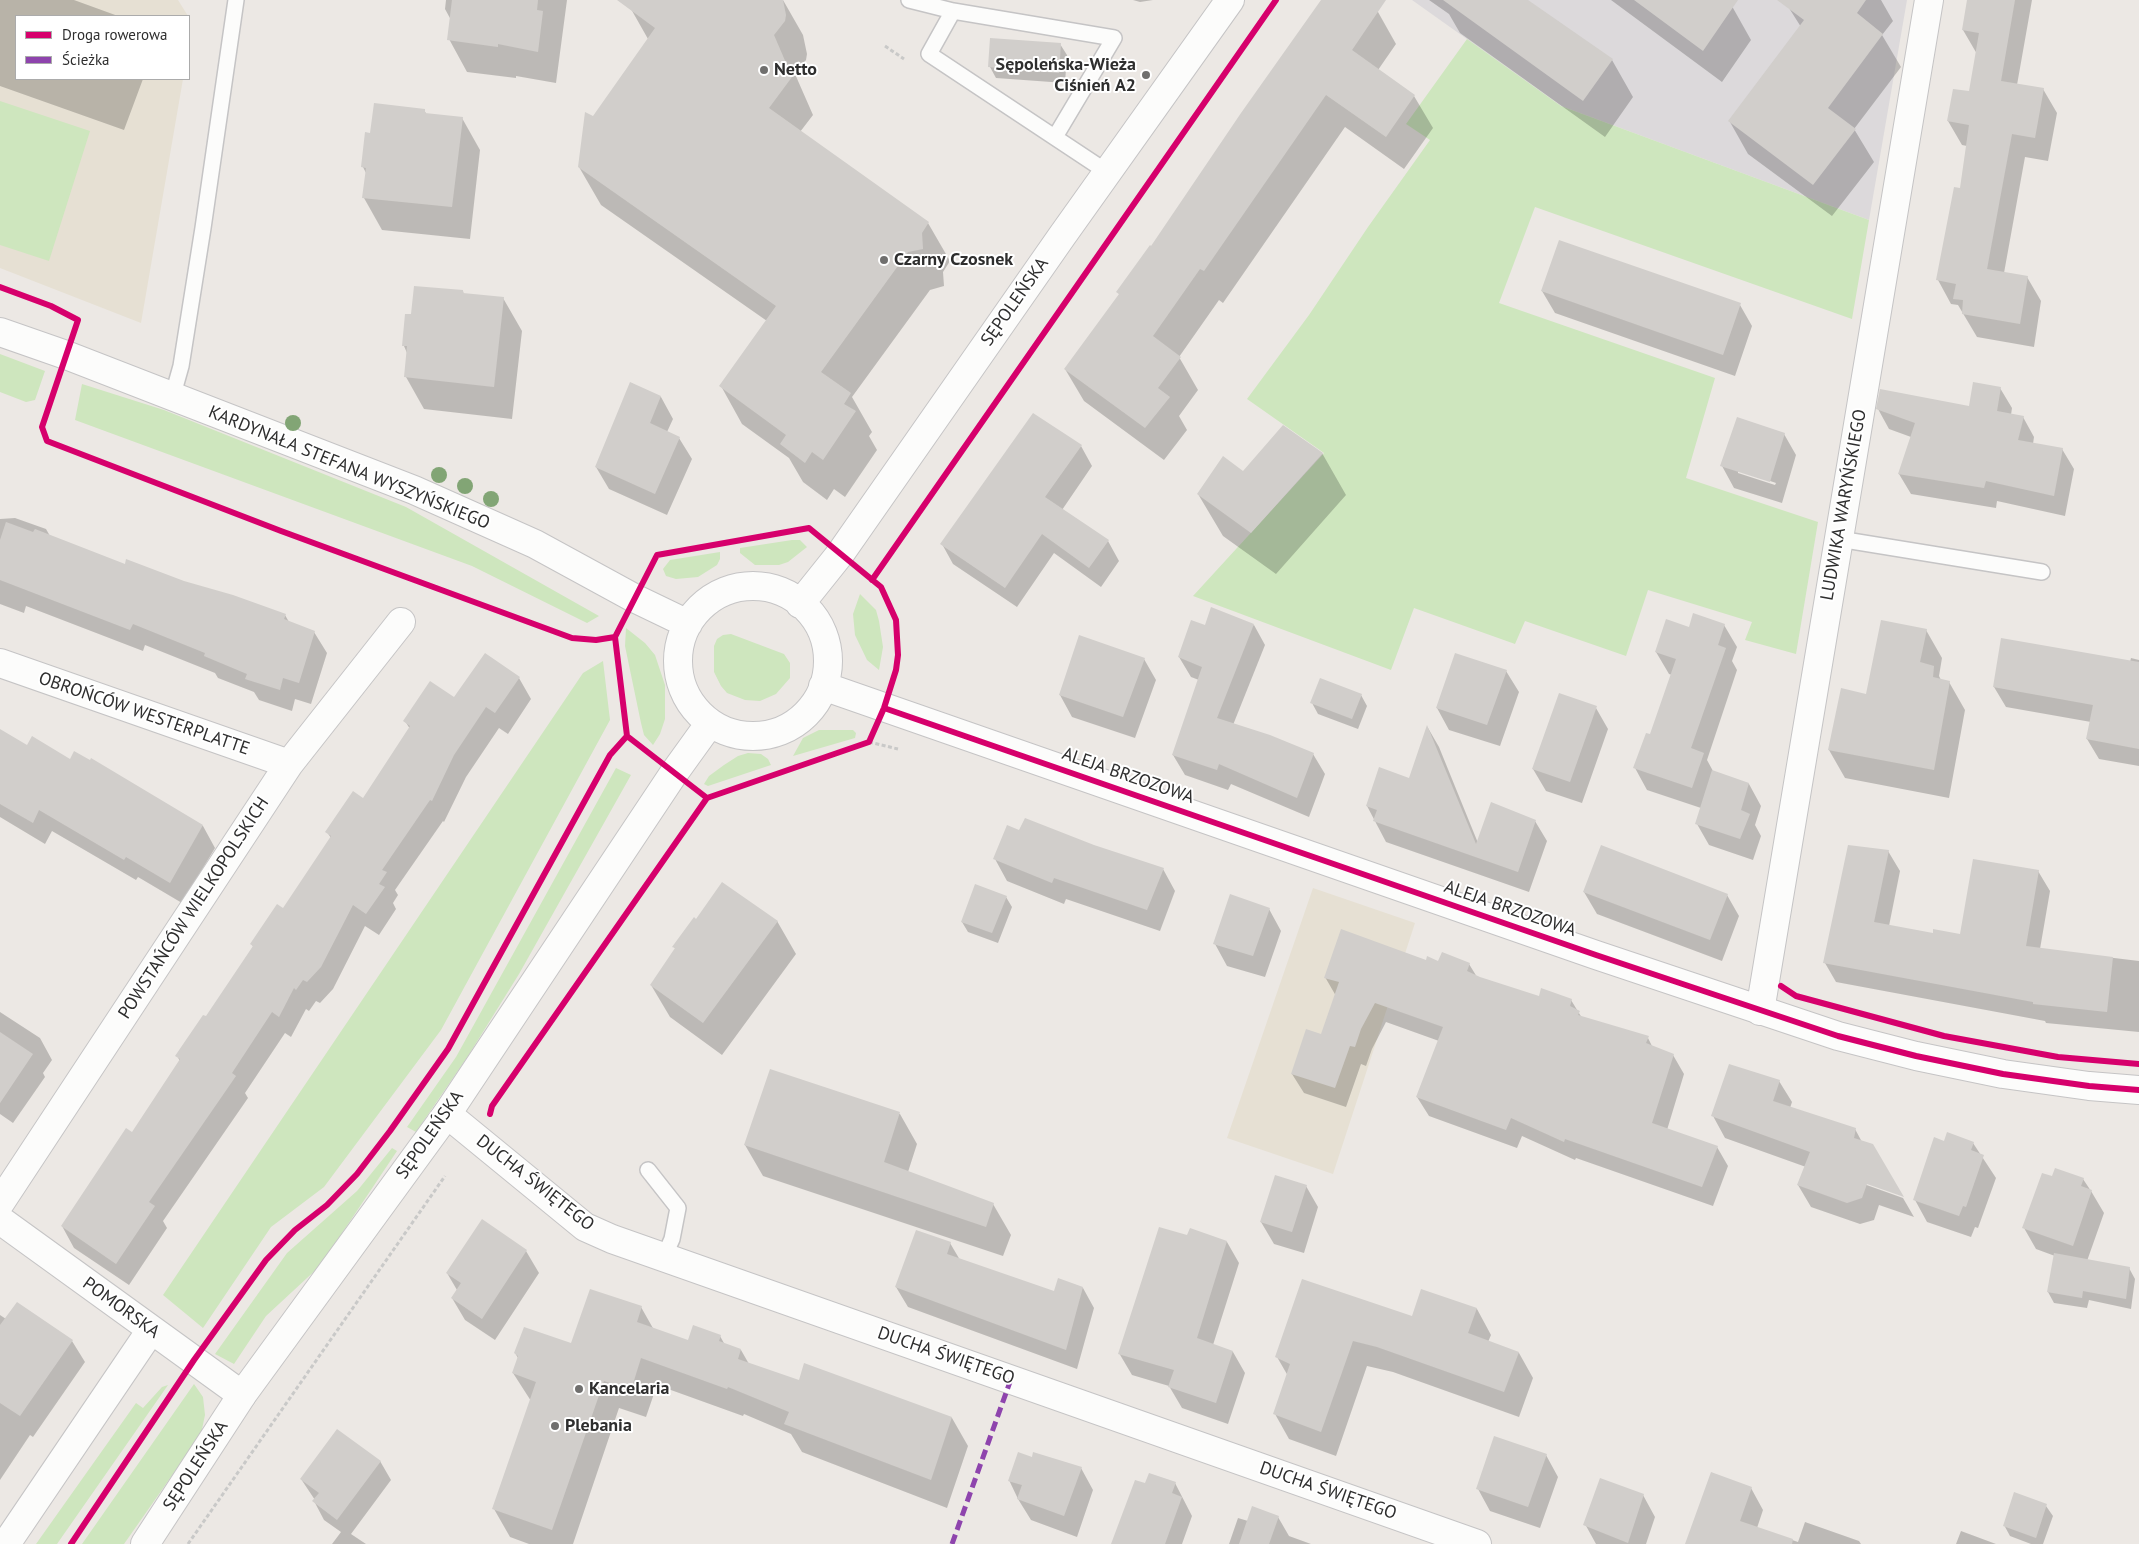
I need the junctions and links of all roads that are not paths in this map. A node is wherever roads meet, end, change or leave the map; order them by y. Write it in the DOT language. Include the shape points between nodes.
graph roads {
  1 [pos="236,0"];
  2 [pos="909,0"];
  3 [pos="1230,0"];
  4 [pos="1929,0"];
  5 [pos="953,11"];
  6 [pos="1055,138"];
  7 [pos="1107,172"];
  8 [pos="0,332"];
  9 [pos="172,398"];
  10 [pos="1839,540"];
  11 [pos="2042,572"];
  12 [pos="800,604"];
  13 [pos="401,622"];
  14 [pos="688,624"];
  15 [pos="0,663"];
  16 [pos="823,686"];
  17 [pos="710,723"];
  18 [pos="289,764"];
  19 [pos="1760,1011"];
  20 [pos="2139,1090"];
  21 [pos="447,1114"];
  22 [pos="648,1170"];
  23 [pos="0,1203"];
  24 [pos="0,1220"];
  25 [pos="664,1257"];
  26 [pos="151,1330"];
  27 [pos="242,1395"];
  28 [pos="6,1544"];
  29 [pos="145,1544"];
  30 [pos="1477,1544"];
  1 -- 9 [label="lane" via="181,366"];
  2 -- 5 [label="lane"];
  3 -- 7 [label="street, SĘPOLEŃSKA"];
  4 -- 10 [label="street, LUDWIKA WARYŃSKIEGO"];
  5 -- 6 [label="lane" via="929,54"];
  5 -- 6 [label="lane" via="1114,38"];
  6 -- 7 [label="lane"];
  7 -- 12 [label="street, SĘPOLEŃSKA" via="840,554"];
  8 -- 9 [label="street, KARDYNAŁA STEFANA WYSZYŃSKIEGO"];
  9 -- 14 [label="street, KARDYNAŁA STEFANA WYSZYŃSKIEGO" via="414,490 535,544"];
  10 -- 11 [label="lane"];
  10 -- 19 [label="street, LUDWIKA WARYŃSKIEGO"];
  12 -- 14 [label="street" via="775,590 755,587 731,590 699,609"];
  12 -- 16 [label="street" via="818,625 826,647 827,673"];
  13 -- 18 [label="street, POWSTAŃCÓW WIELKOPOLSKICH"];
  14 -- 17 [label="street" via="679,649 679,674 690,702"];
  15 -- 18 [label="street, OBROŃCÓW WESTERPLATTE"];
  16 -- 17 [label="street" via="812,707 798,721 770,734 738,735"];
  16 -- 19 [label="street, ALEJA BRZOZOWA"];
  17 -- 21 [label="street, SĘPOLEŃSKA"];
  18 -- 23 [label="street, POWSTAŃCÓW WIELKOPOLSKICH"];
  19 -- 20 [label="street, ALEJA BRZOZOWA" via="1916,1056 2003,1074"];
  21 -- 25 [label="street, DUCHA ŚWIĘTEGO" via="585,1227"];
  21 -- 27 [label="street, SĘPOLEŃSKA"];
  22 -- 25 [label="lane" via="678,1208 672,1239"];
  24 -- 26 [label="street, POMORSKA"];
  25 -- 30 [label="street, DUCHA ŚWIĘTEGO"];
  26 -- 27 [label="street, POMORSKA"];
  26 -- 28 [label="street"];
  27 -- 29 [label="street, SĘPOLEŃSKA"];
}
